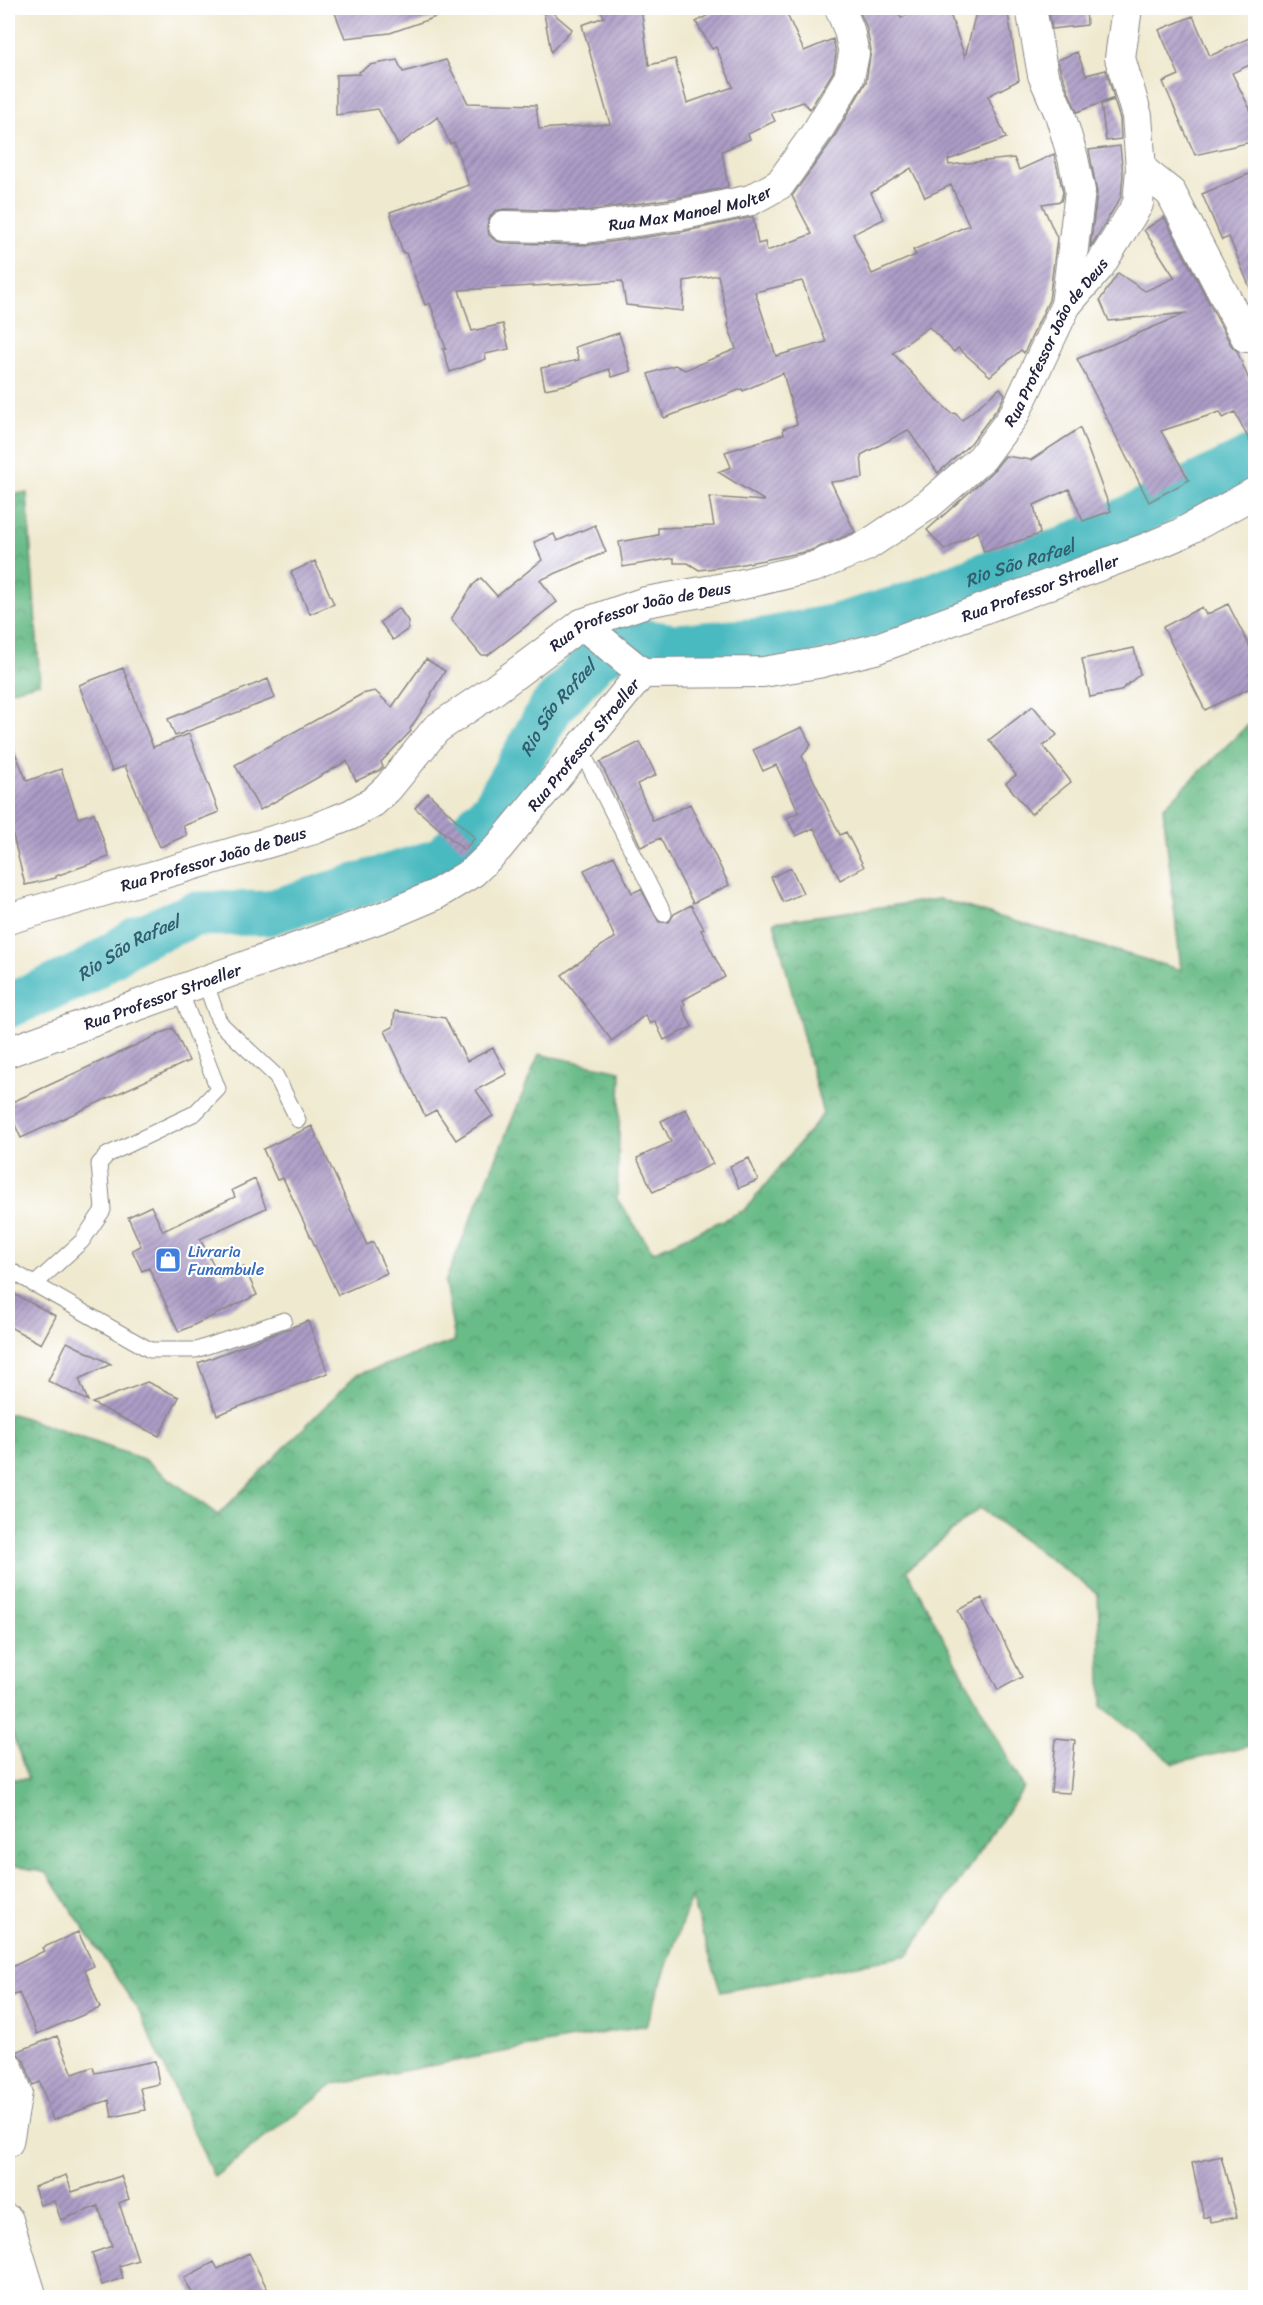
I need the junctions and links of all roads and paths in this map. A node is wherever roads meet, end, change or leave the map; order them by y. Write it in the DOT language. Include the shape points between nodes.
graph roads {
  1 [pos="840,8"];
  2 [pos="1031,8"];
  3 [pos="1127,8"];
  4 [pos="1141,170"];
  5 [pos="504,226"];
  6 [pos="1066,305"];
  7 [pos="1246,337"];
  8 [pos="1256,492"];
  9 [pos="582,624"];
  10 [pos="642,673"];
  11 [pos="580,748"];
  12 [pos="664,914"];
  13 [pos="8,919"];
  14 [pos="193,986"];
  15 [pos="8,1052"];
  16 [pos="298,1120"];
  17 [pos="8,1269"];
  18 [pos="34,1285"];
  19 [pos="284,1320"];
  20 [pos="8,2067"];
  21 [pos="8,2142"];
  22 [pos="8,2220"];
  23 [pos="8,2276"];
  24 [pos="31,2298"];
  1 -- 5 [label="street, Rua Max Manoel Molter" via="854,54 849,78 780,184 751,200 679,215 593,228"];
  2 -- 6 [label="street" via="1043,75 1060,114 1080,191"];
  3 -- 4 [label="street, Rua Professor João de Deus" via="1120,58 1137,116"];
  4 -- 6 [label="street, Rua Professor João de Deus" via="1138,204 1099,267"];
  4 -- 7 [label="street" via="1171,193"];
  6 -- 9 [label="street, Rua Professor João de Deus" via="1014,415 982,458 929,504 866,546 814,567 646,602"];
  8 -- 10 [label="street, Rua Professor Stroeller" via="1158,544 875,649 764,672"];
  9 -- 10 [label="street"];
  9 -- 13 [label="street, Rua Professor João de Deus" via="436,729 388,788 350,815 315,829"];
  10 -- 11 [label="street, Rua Professor Stroeller"];
  11 -- 12 [label="lane"];
  11 -- 14 [label="street, Rua Professor Stroeller" via="498,848 473,872 435,895 388,915"];
  14 -- 15 [label="street, Rua Professor Stroeller"];
  14 -- 16 [label="lane" via="223,1026 276,1076"];
  14 -- 18 [label="lane" via="218,1089 195,1113 107,1155 99,1164 103,1210 82,1241"];
  17 -- 18 [label="lane"];
  18 -- 19 [label="lane" via="150,1350 195,1350"];
  20 -- 21 [label="street" via="17,2092"];
  22 -- 24 [label="street"];
  23 -- 24 [label="street"];
}
